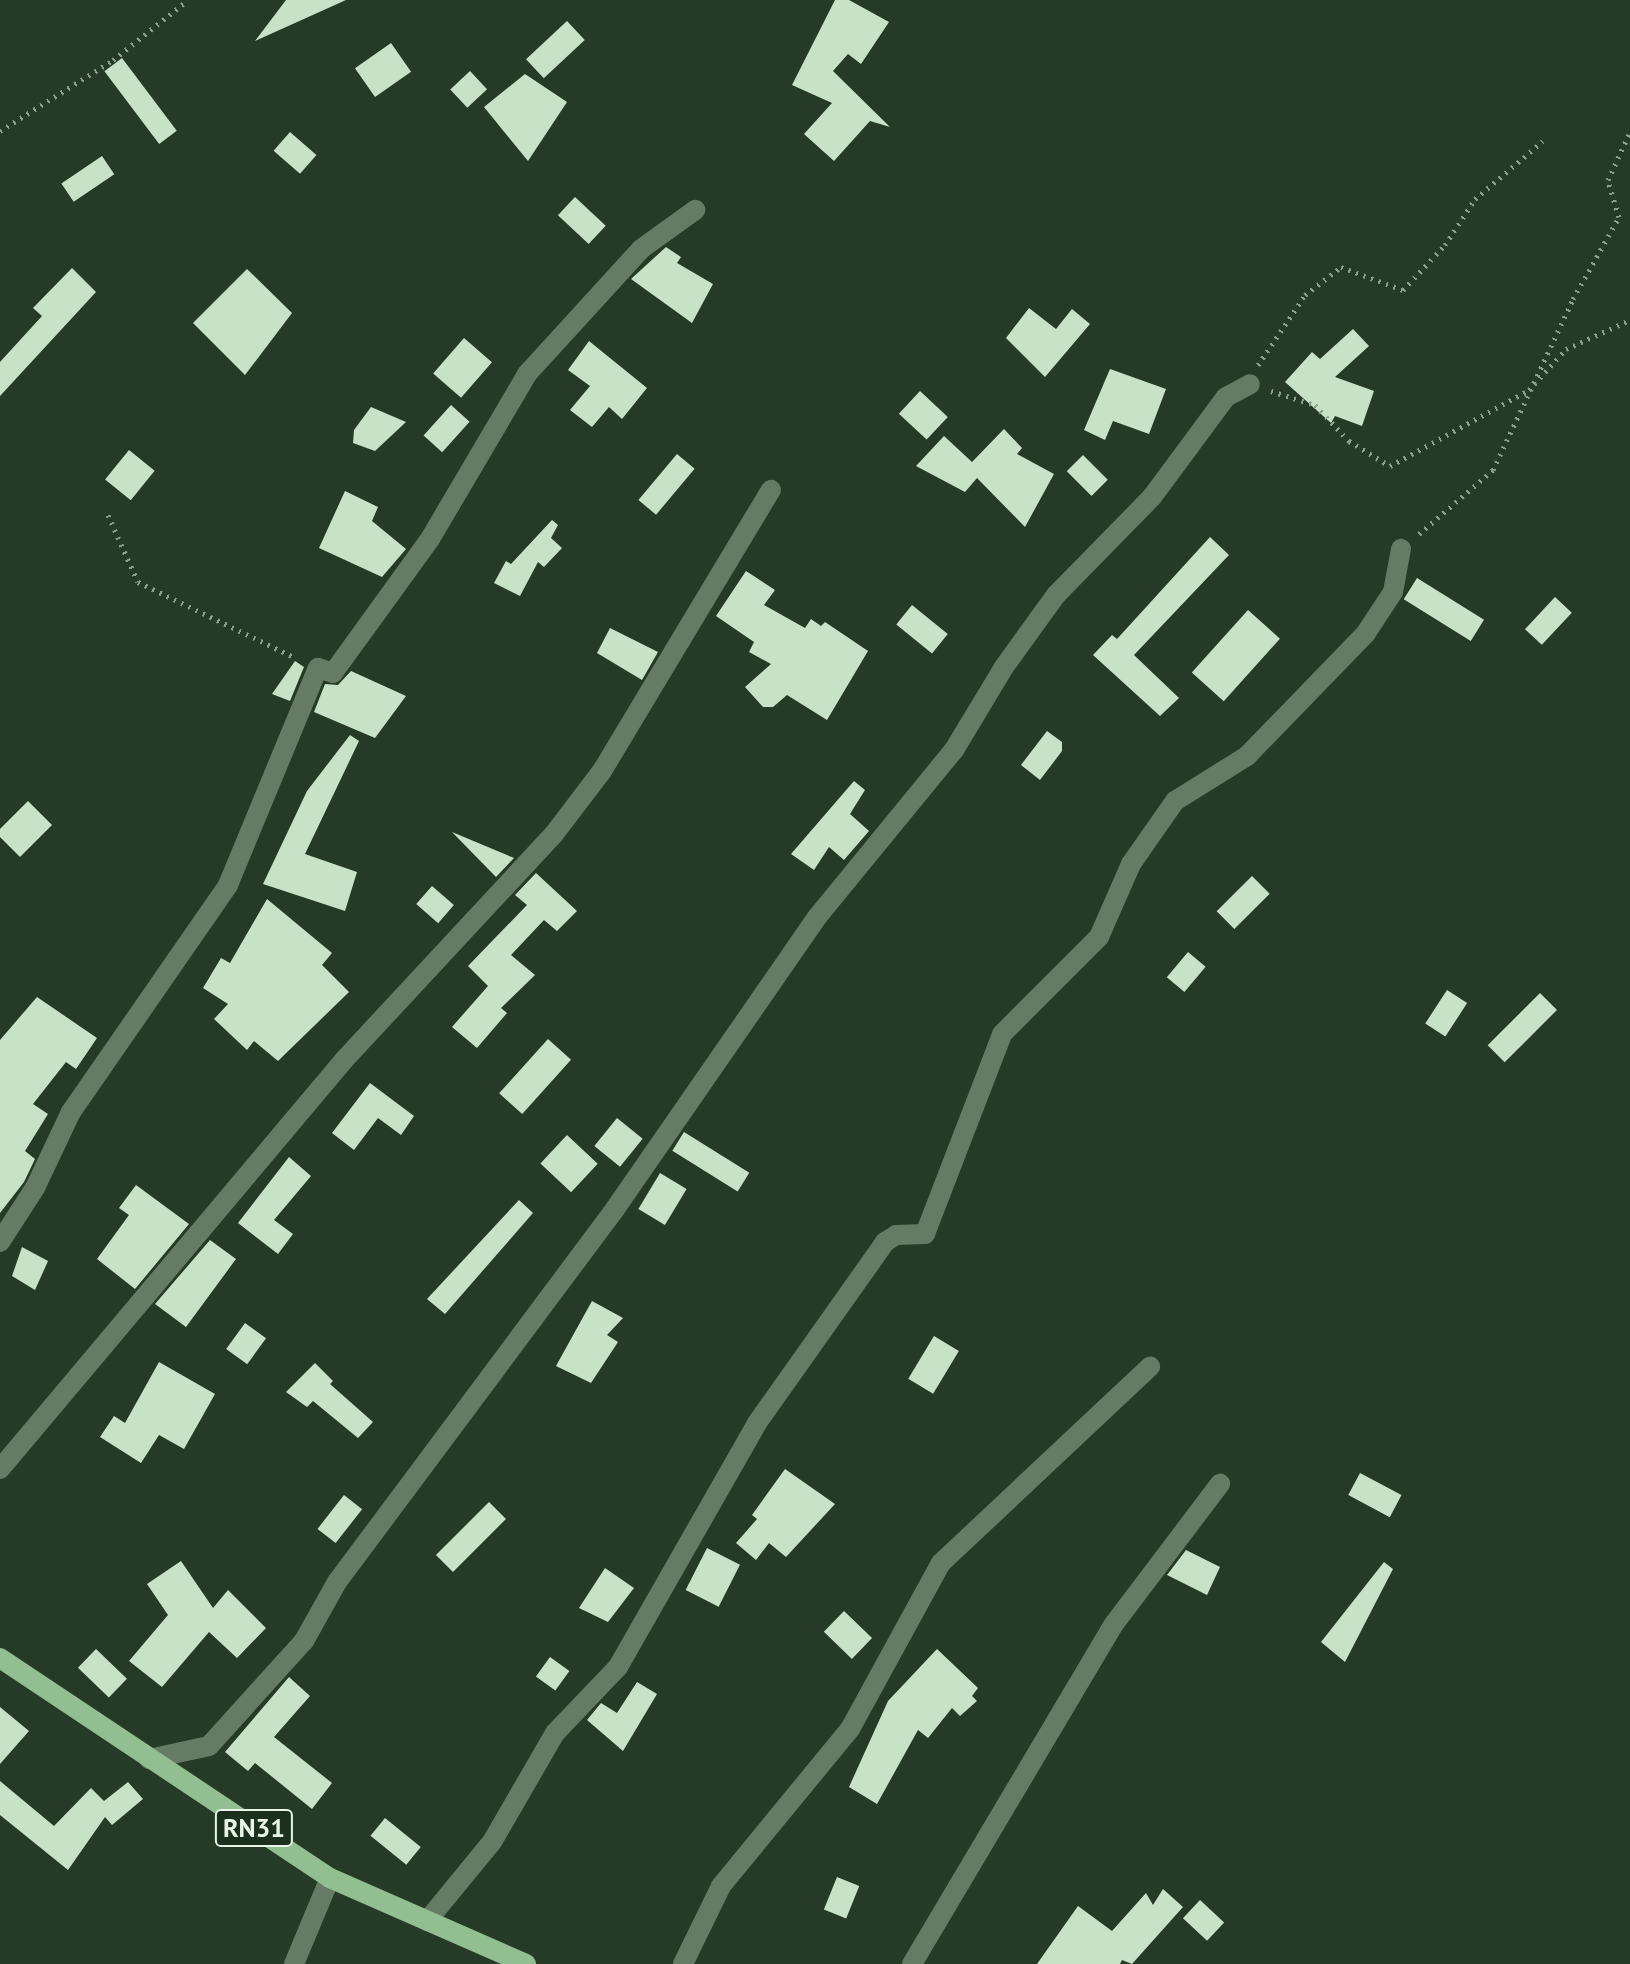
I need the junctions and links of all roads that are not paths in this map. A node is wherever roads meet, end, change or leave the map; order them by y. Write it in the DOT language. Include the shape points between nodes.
graph roads {
  1 [pos="695,210"];
  2 [pos="1250,384"];
  3 [pos="771,490"];
  4 [pos="1401,549"];
  5 [pos="0,1242"];
  6 [pos="1150,1367"];
  7 [pos="0,1469"];
  8 [pos="1220,1484"];
  9 [pos="0,1658"];
  10 [pos="149,1759"];
  11 [pos="330,1878"];
  12 [pos="427,1921"];
  13 [pos="294,1964"];
  14 [pos="526,1964"];
  15 [pos="683,1964"];
  16 [pos="912,1964"];
  1 -- 5 [label="street" via="641,249 527,374 430,539 333,673 318,668 228,885 71,1112 39,1182"];
  2 -- 10 [label="street" via="1226,397 1152,497 1056,595 954,750 818,916 615,1209 337,1582 304,1641 209,1746"];
  3 -- 7 [label="street" via="602,771 554,834 344,1060"];
  4 -- 12 [label="street" via="1393,592 1366,633 1247,756 1175,801 1131,864 1099,937 1002,1034 925,1234 896,1235 885,1242 752,1430 618,1667 555,1733 492,1842"];
  6 -- 15 [label="street" via="941,1563 850,1729 721,1886"];
  8 -- 16 [label="street" via="1114,1624"];
  9 -- 10 [label="main road, RN31"];
  10 -- 11 [label="main road, RN31"];
  11 -- 12 [label="main road, RN31"];
  11 -- 13 [label="street"];
  12 -- 14 [label="main road, RN31"];
}
